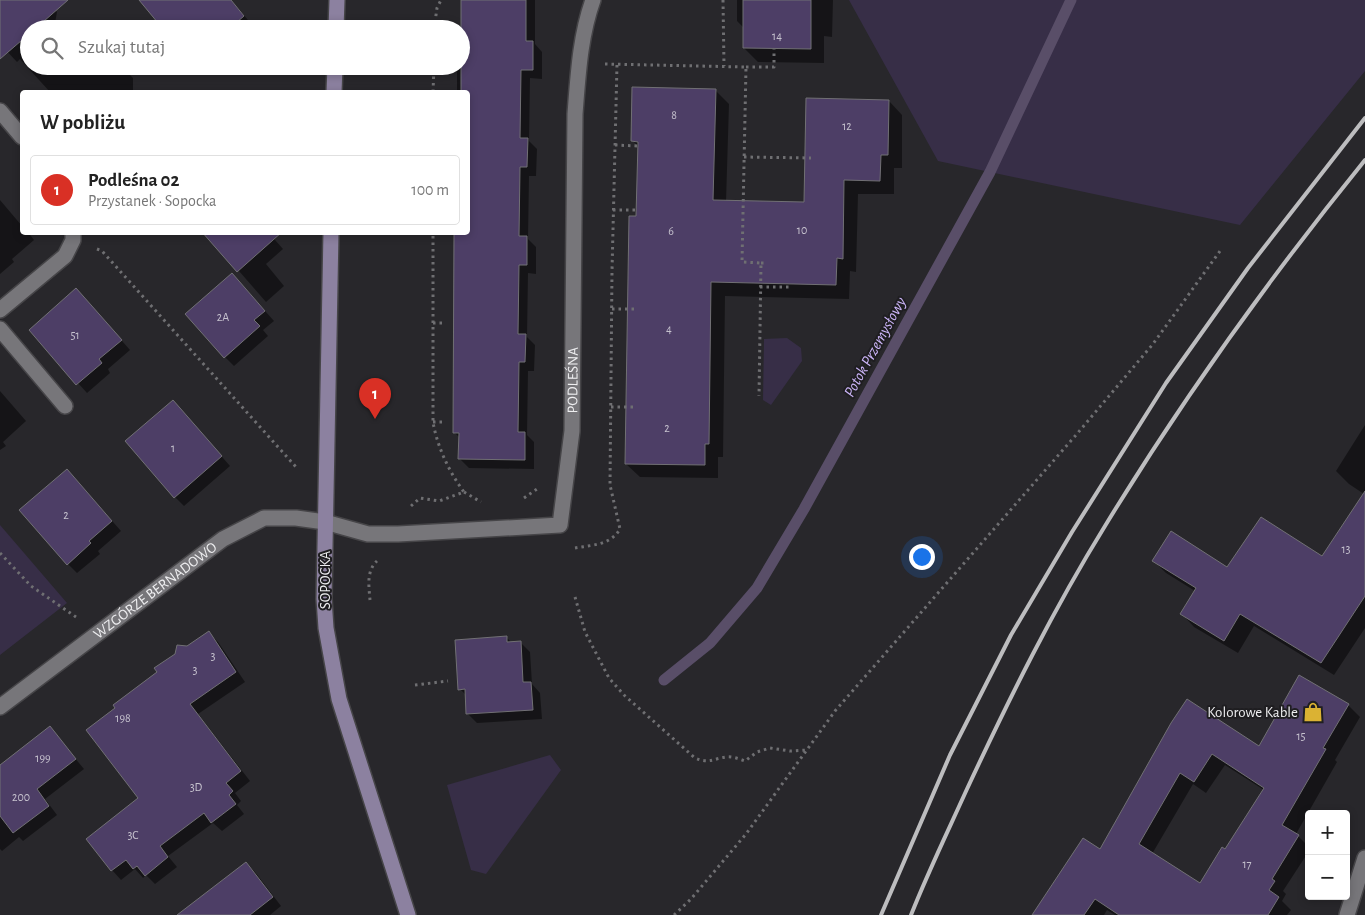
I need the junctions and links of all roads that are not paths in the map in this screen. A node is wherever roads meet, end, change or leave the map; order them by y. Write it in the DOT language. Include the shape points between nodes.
graph roads {
  1 [pos="336,0"];
  2 [pos="593,0"];
  3 [pos="336,20"];
  4 [pos="335,75"];
  5 [pos="334,90"];
  6 [pos="0,112"];
  7 [pos="20,135"];
  8 [pos="73,235"];
  9 [pos="331,235"];
  10 [pos="0,310"];
  11 [pos="0,328"];
  12 [pos="65,406"];
  13 [pos="325,522"];
  14 [pos="0,707"];
  15 [pos="1365,858"];
  16 [pos="408,915"];
  17 [pos="1347,915"];
  1 -- 3 [label="main road"];
  2 -- 13 [label="street, PODLEŚNA" via="588,12 575,114 572,431 560,524 368,534"];
  4 -- 5 [label="main road"];
  6 -- 7 [label="street"];
  8 -- 10 [label="street" via="65,256"];
  9 -- 13 [label="main road, SOPOCKA"];
  11 -- 12 [label="street"];
  13 -- 14 [label="street, WZGÓRZE BERNADOWO" via="264,518 223,539"];
  13 -- 16 [label="main road, SOPOCKA" via="326,628 339,699"];
  15 -- 17 [label="street"];
}
